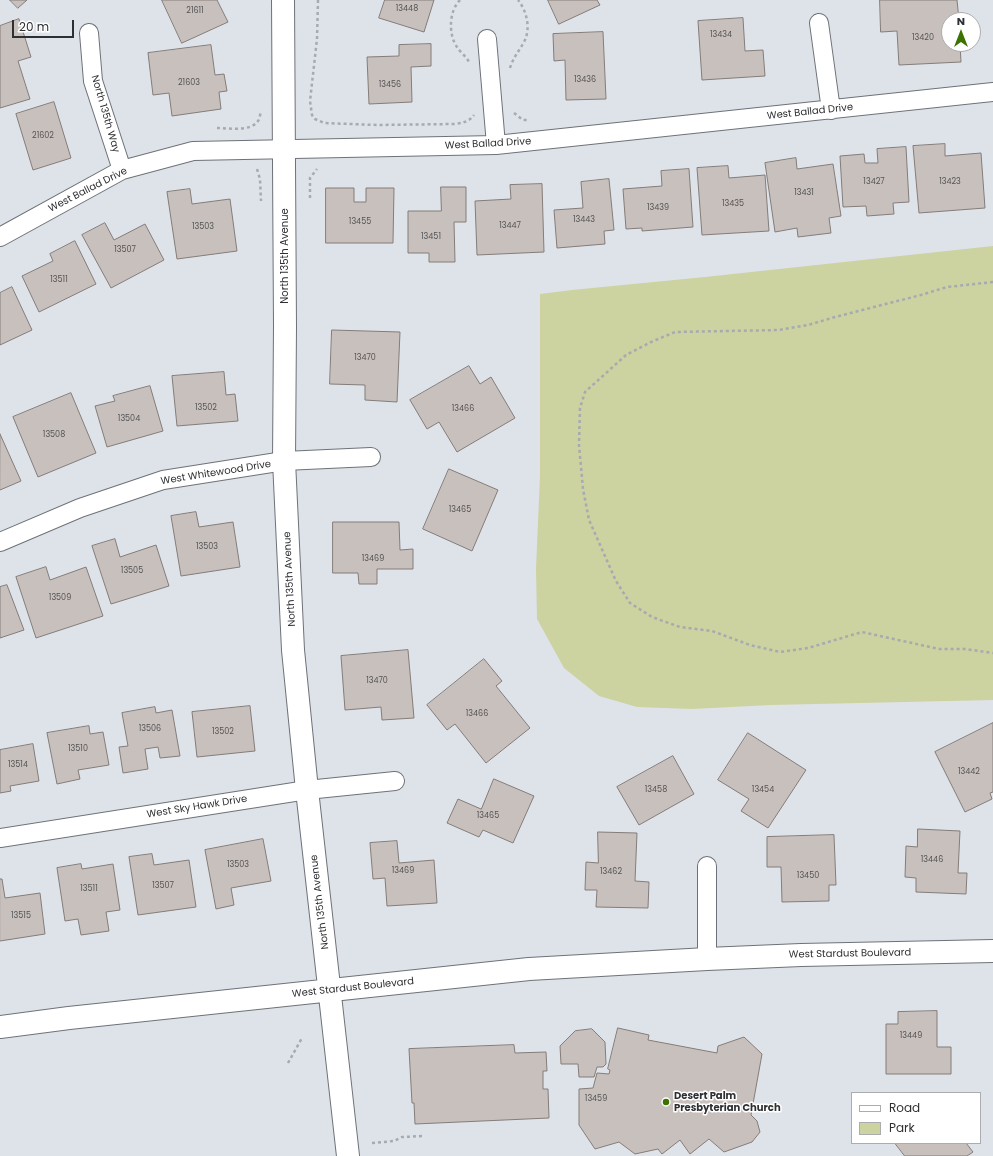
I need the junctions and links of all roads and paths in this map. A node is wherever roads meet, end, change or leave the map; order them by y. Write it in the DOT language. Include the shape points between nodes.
graph roads {
  1 [pos="283,0"];
  2 [pos="318,0"];
  3 [pos="460,0"];
  4 [pos="518,0"];
  5 [pos="819,23"];
  6 [pos="89,32"];
  7 [pos="487,39"];
  8 [pos="470,65"];
  9 [pos="509,70"];
  10 [pos="993,92"];
  11 [pos="261,107"];
  12 [pos="511,110"];
  13 [pos="831,110"];
  14 [pos="475,113"];
  15 [pos="532,120"];
  16 [pos="217,128"];
  17 [pos="496,145"];
  18 [pos="284,149"];
  19 [pos="321,167"];
  20 [pos="122,170"];
  21 [pos="310,198"];
  22 [pos="0,237"];
  23 [pos="993,282"];
  24 [pos="371,457"];
  25 [pos="284,461"];
  26 [pos="0,542"];
  27 [pos="993,653"];
  28 [pos="395,781"];
  29 [pos="307,790"];
  30 [pos="0,838"];
  31 [pos="708,866"];
  32 [pos="993,951"];
  33 [pos="707,959"];
  34 [pos="330,990"];
  35 [pos="0,1027"];
  36 [pos="302,1038"];
  37 [pos="288,1063"];
  38 [pos="424,1136"];
  39 [pos="372,1143"];
  40 [pos="348,1156"];
  1 -- 18 [label="street, North 135th Avenue"];
  2 -- 14 [label="path" via="310,101 315,119 324,123 454,124 464,123"];
  3 -- 8 [label="path" via="452,17 452,37"];
  4 -- 9 [label="path" via="524,8 527,31 525,41 512,60"];
  5 -- 13 [label="street"];
  6 -- 20 [label="street, North 135th Way" via="93,81"];
  7 -- 17 [label="street"];
  10 -- 13 [label="street, West Ballad Drive"];
  11 -- 16 [label="path" via="258,122 254,125 247,128"];
  12 -- 15 [label="path" via="515,116"];
  13 -- 17 [label="street, West Ballad Drive"];
  17 -- 18 [label="street, West Ballad Drive"];
  18 -- 20 [label="street, West Ballad Drive" via="193,150"];
  18 -- 25 [label="street, North 135th Avenue"];
  19 -- 21 [label="path" via="317,168 310,178"];
  20 -- 22 [label="street, West Ballad Drive"];
  23 -- 27 [label="path" via="947,287 808,325 779,330 675,332 626,355 585,392 580,408 579,445 589,520 616,581 630,603 652,617 680,626 712,631 750,645 780,652 808,648 862,632 939,649"];
  24 -- 25 [label="street, West Whitewood Drive"];
  25 -- 26 [label="street, West Whitewood Drive" via="163,480 80,508"];
  25 -- 29 [label="street, North 135th Avenue" via="293,650"];
  28 -- 29 [label="street, West Sky Hawk Drive"];
  29 -- 30 [label="street, West Sky Hawk Drive"];
  29 -- 34 [label="street, North 135th Avenue"];
  31 -- 33 [label="street"];
  32 -- 33 [label="street, West Stardust Boulevard"];
  33 -- 34 [label="street, West Stardust Boulevard" via="529,969"];
  34 -- 35 [label="street, West Stardust Boulevard"];
  34 -- 40 [label="street, North 135th Avenue"];
  36 -- 37 [label="path"];
  38 -- 39 [label="path"];
}
